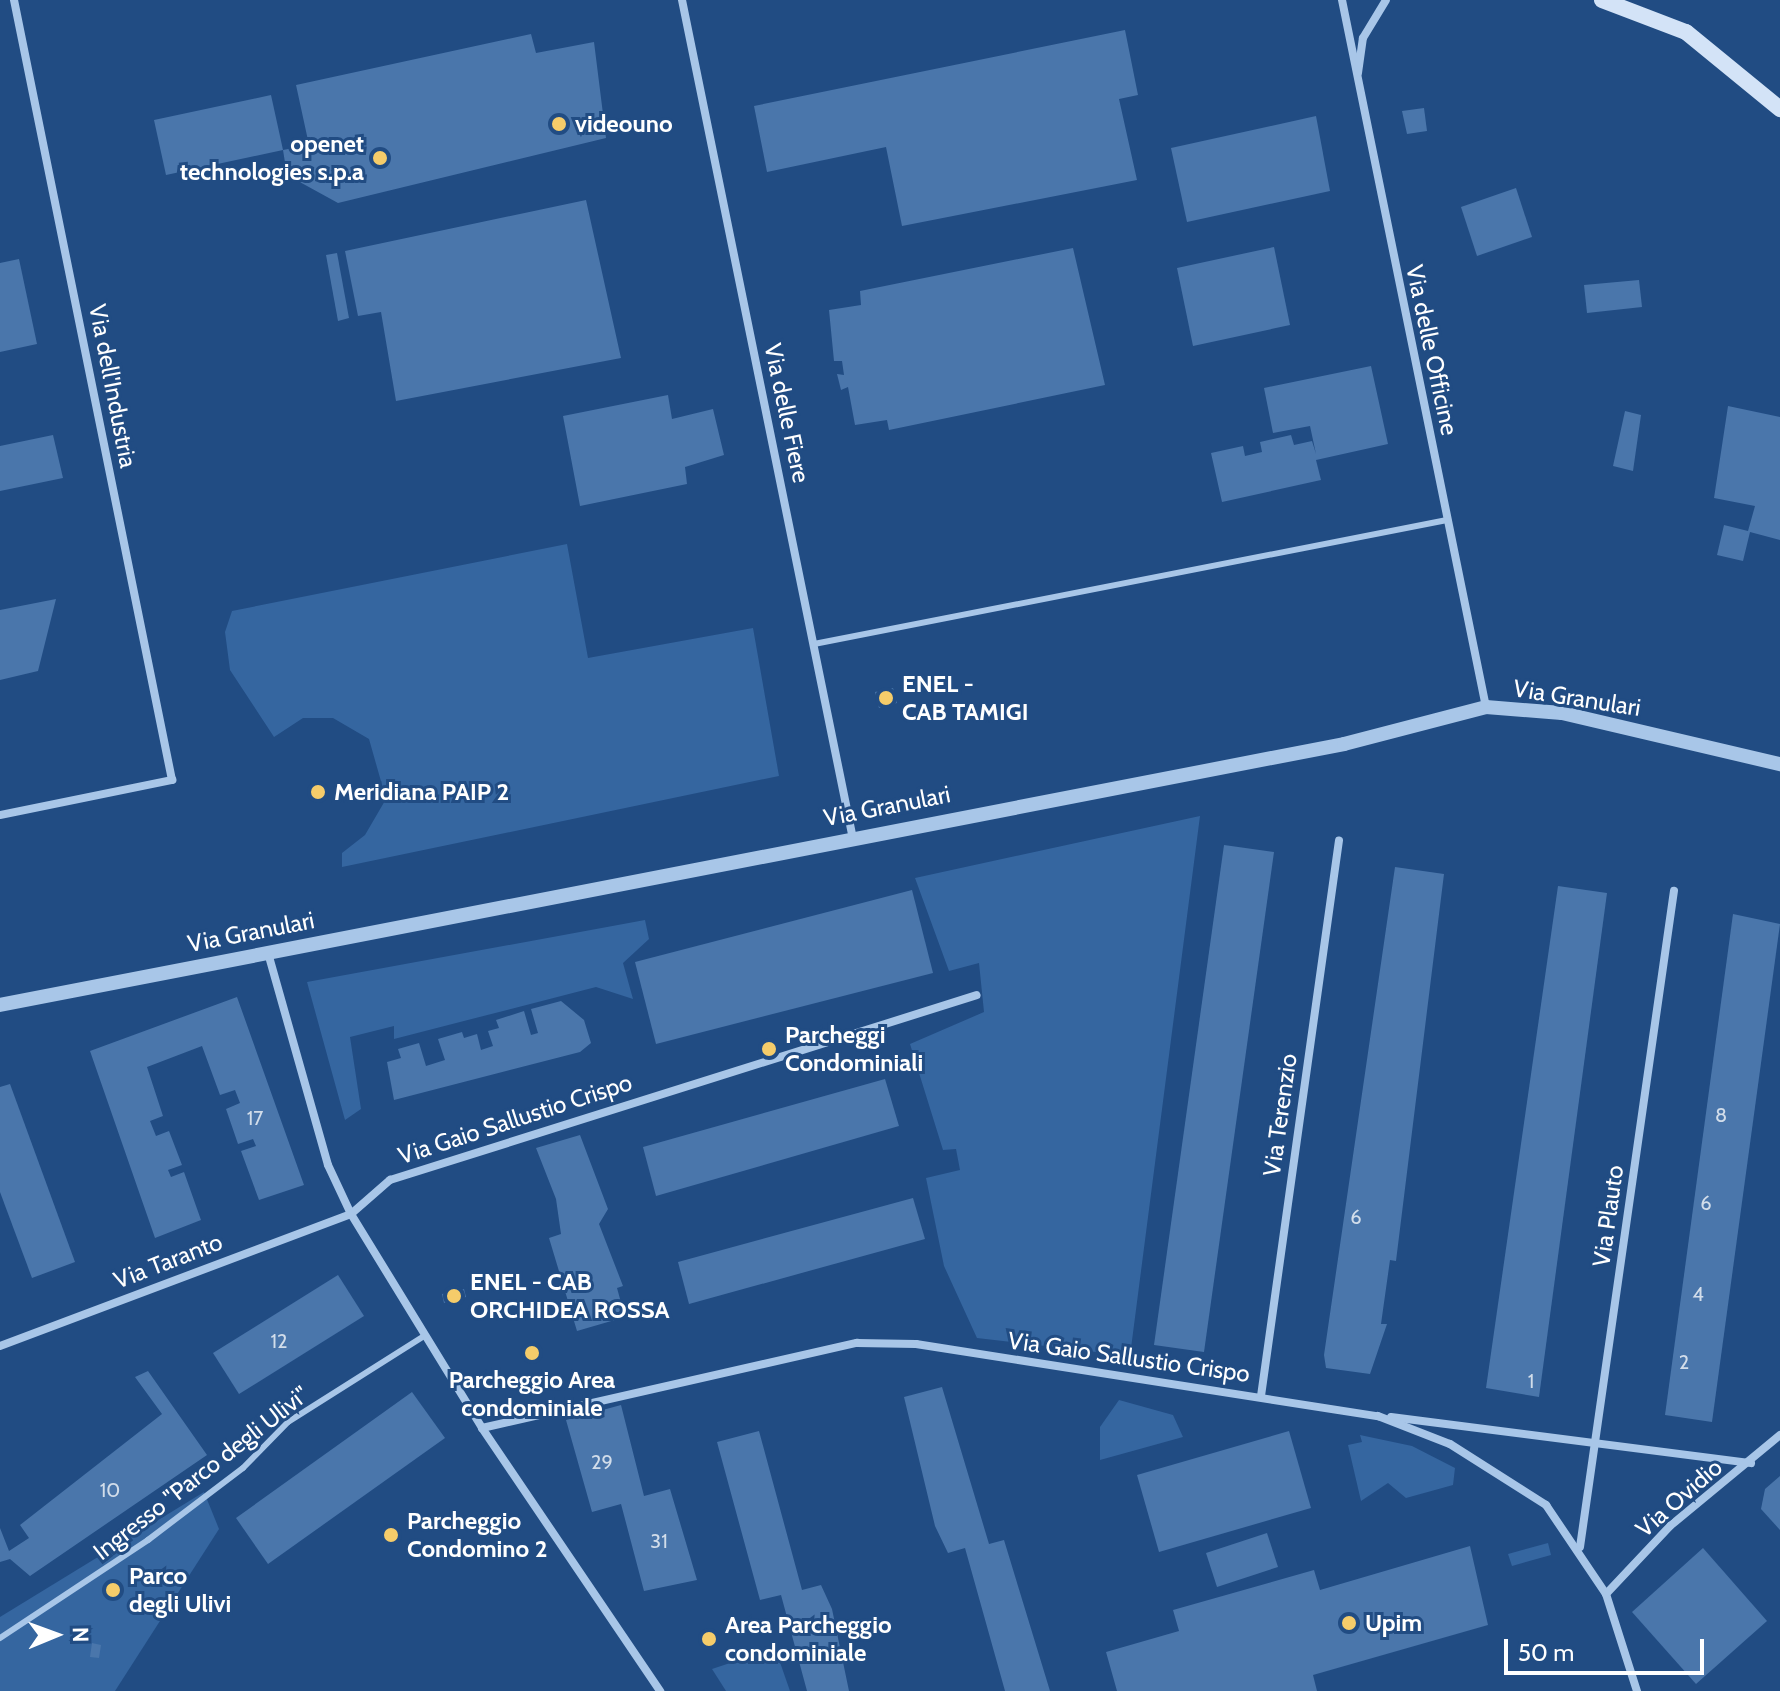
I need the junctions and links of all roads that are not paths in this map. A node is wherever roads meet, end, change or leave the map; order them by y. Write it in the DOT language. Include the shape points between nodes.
graph roads {
  1 [pos="14,0"];
  2 [pos="682,0"];
  3 [pos="1342,0"];
  4 [pos="1386,0"];
  5 [pos="1602,0"];
  6 [pos="1357,81"];
  7 [pos="1780,109"];
  8 [pos="1447,520"];
  9 [pos="814,644"];
  10 [pos="1486,707"];
  11 [pos="1780,764"];
  12 [pos="0,815"];
  13 [pos="852,834"];
  14 [pos="1339,840"];
  15 [pos="1674,891"];
  16 [pos="268,951"];
  17 [pos="977,995"];
  18 [pos="0,1005"];
  19 [pos="351,1214"];
  20 [pos="424,1336"];
  21 [pos="0,1346"];
  22 [pos="1261,1396"];
  23 [pos="1378,1416"];
  24 [pos="482,1428"];
  25 [pos="1780,1435"];
  26 [pos="1596,1442"];
  27 [pos="1751,1463"];
  28 [pos="1580,1547"];
  29 [pos="1606,1594"];
  30 [pos="0,1638"];
  31 [pos="660,1691"];
  32 [pos="1637,1691"];
  1 -- 12 [label="street, Via dell'Industria" via="172,780"];
  2 -- 9 [label="street, Via delle Fiere"];
  3 -- 6 [label="street, Via delle Officine"];
  4 -- 6 [label="street" via="1363,38"];
  5 -- 7 [label="main road" via="1686,32"];
  6 -- 8 [label="street, Via delle Officine"];
  8 -- 9 [label="lane"];
  8 -- 10 [label="street, Via delle Officine"];
  9 -- 13 [label="street, Via delle Fiere"];
  10 -- 11 [label="street, Via Granulari" via="1562,713"];
  10 -- 13 [label="street, Via Granulari" via="1344,744"];
  13 -- 16 [label="street, Via Granulari"];
  14 -- 22 [label="street, Via Terenzio"];
  15 -- 26 [label="street, Via Plauto"];
  16 -- 18 [label="street, Via Granulari"];
  16 -- 19 [label="street" via="328,1165"];
  17 -- 19 [label="street, Via Gaio Sallustio Crispo" via="390,1180"];
  19 -- 20 [label="street"];
  19 -- 21 [label="street, Via Taranto"];
  20 -- 24 [label="street"];
  20 -- 30 [label="lane, Ingresso \"Parco degli Ulivi\"" via="288,1422 243,1468 148,1540"];
  22 -- 23 [label="street, Via Gaio Sallustio Crispo"];
  22 -- 24 [label="street, Via Gaio Sallustio Crispo" via="916,1344 857,1343"];
  23 -- 26 [label="street"];
  23 -- 28 [label="street, Via Gaio Sallustio Crispo" via="1499,1471 1546,1505"];
  24 -- 31 [label="street"];
  25 -- 27 [label="street, Via Ovidio"];
  26 -- 27 [label="street"];
  26 -- 28 [label="street, Via Plauto"];
  27 -- 29 [label="street, Via Ovidio" via="1670,1526"];
  28 -- 29 [label="street, Via Gaio Sallustio Crispo"];
  29 -- 32 [label="street, Via Gaio Sallustio Crispo"];
}
